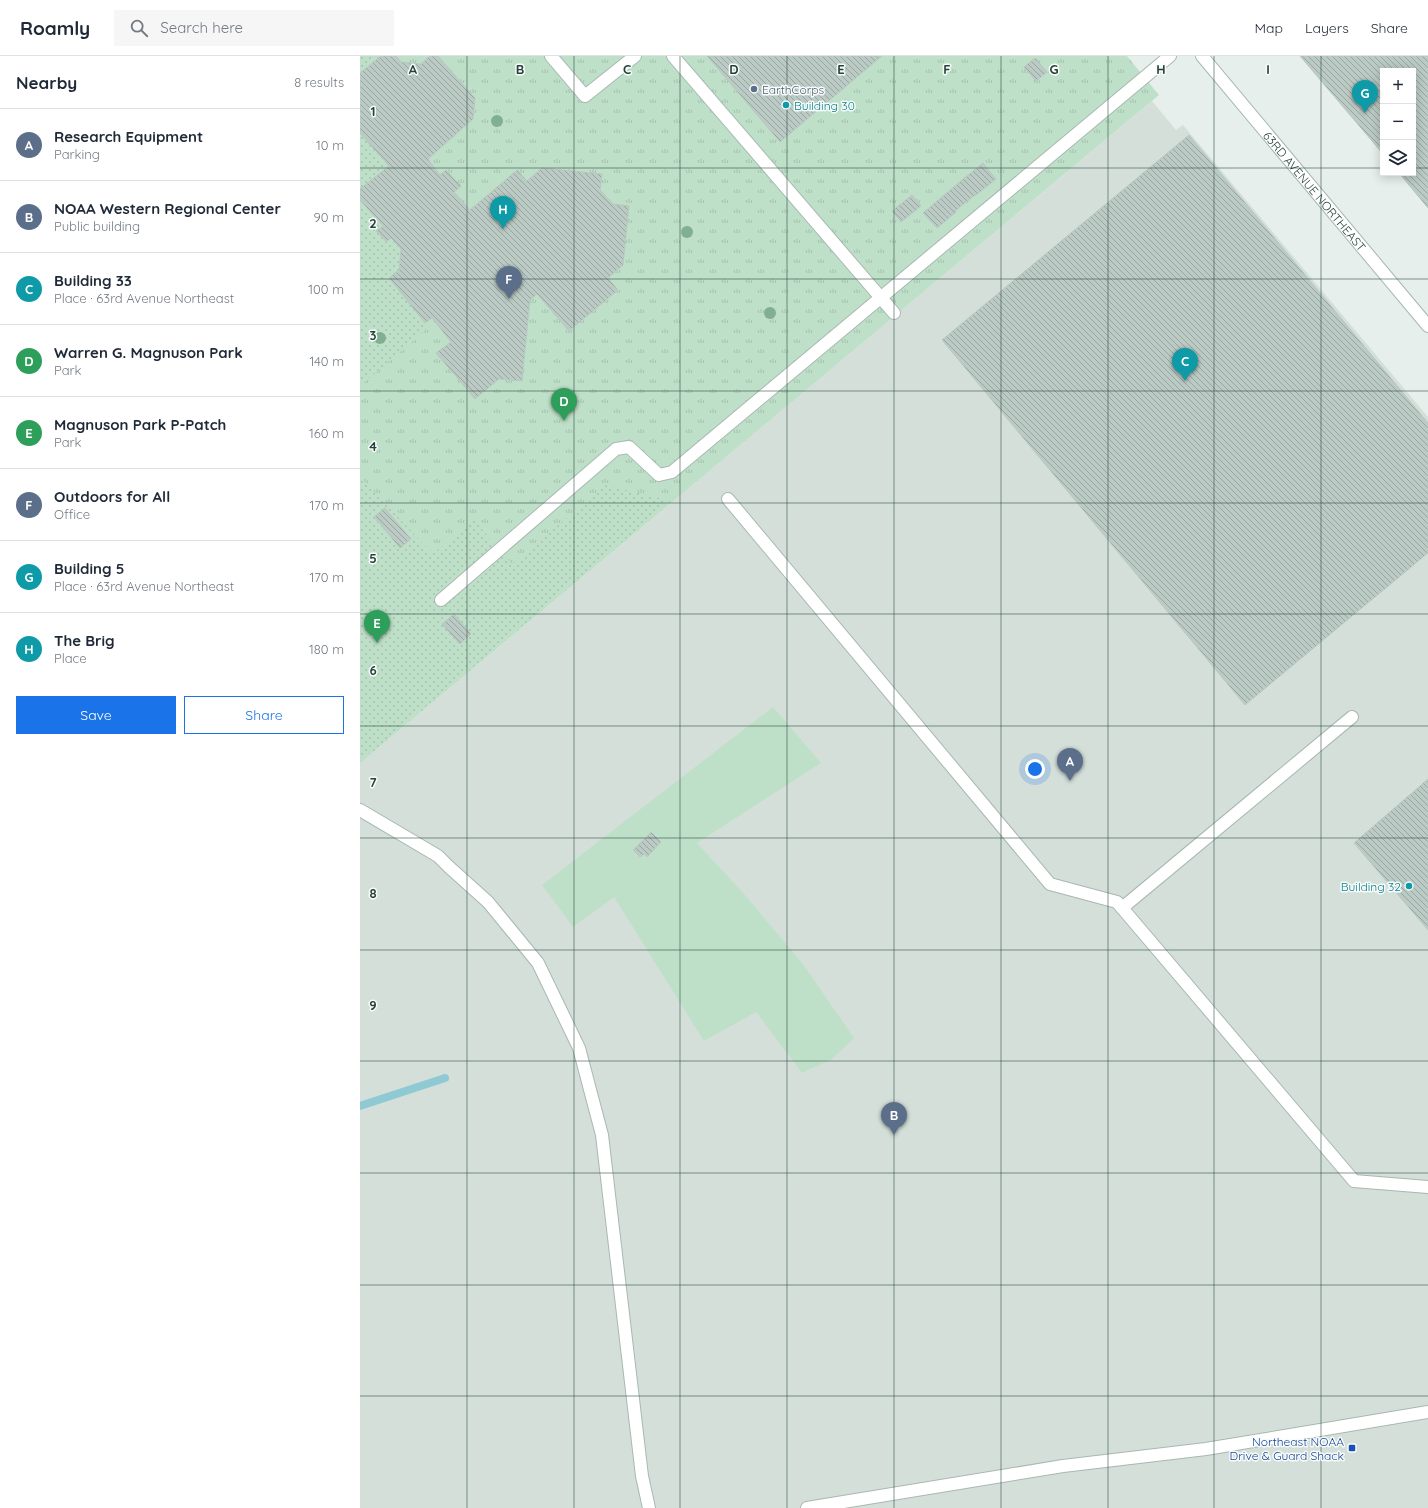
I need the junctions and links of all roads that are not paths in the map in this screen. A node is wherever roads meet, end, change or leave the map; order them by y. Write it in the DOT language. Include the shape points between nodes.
graph roads {
  1 [pos="551,56"];
  2 [pos="635,56"];
  3 [pos="673,56"];
  4 [pos="1170,56"];
  5 [pos="1202,56"];
  6 [pos="881,298"];
  7 [pos="894,313"];
  8 [pos="1428,326"];
  9 [pos="728,499"];
  10 [pos="441,600"];
  11 [pos="1352,717"];
  12 [pos="360,810"];
  13 [pos="1122,908"];
  14 [pos="1428,1187"];
  15 [pos="1428,1412"];
  16 [pos="649,1508"];
  17 [pos="807,1508"];
  1 -- 2 [label="street" via="585,96"];
  3 -- 6 [label="street"];
  4 -- 6 [label="street"];
  5 -- 8 [label="street, 63RD AVENUE NORTHEAST"];
  6 -- 7 [label="street"];
  6 -- 10 [label="street" via="672,472 659,475 629,447 616,449"];
  9 -- 13 [label="street" via="1050,884 1117,902"];
  11 -- 13 [label="street"];
  12 -- 16 [label="street" via="438,856 488,902 538,963 579,1048 602,1135 641,1468"];
  13 -- 14 [label="street" via="1354,1181"];
  15 -- 17 [label="street" via="1206,1449 1063,1466"];
}
